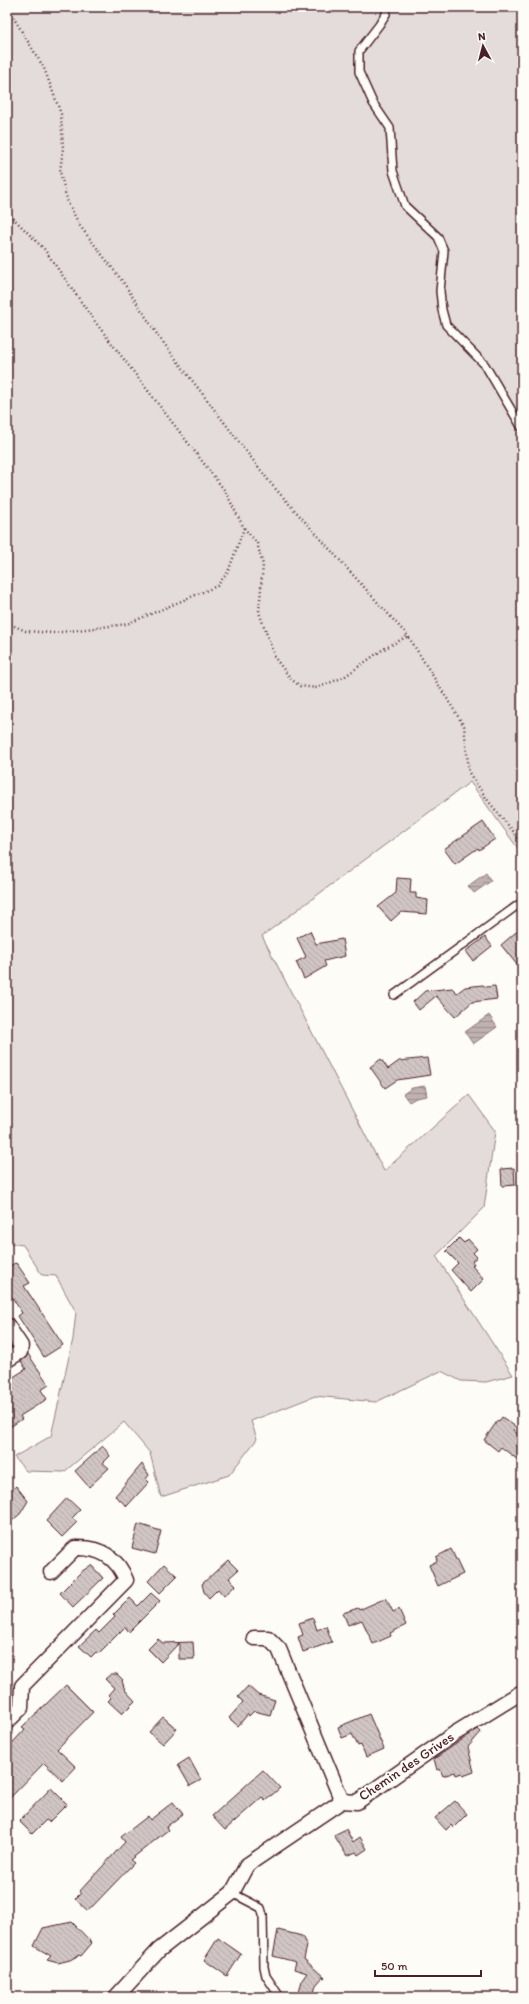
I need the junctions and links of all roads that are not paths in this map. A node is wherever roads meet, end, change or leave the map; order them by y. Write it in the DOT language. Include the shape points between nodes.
graph roads {
  1 [pos="388,7"];
  2 [pos="522,428"];
  3 [pos="522,902"];
  4 [pos="394,995"];
  5 [pos="7,1325"];
  6 [pos="7,1360"];
  7 [pos="51,1572"];
  8 [pos="254,1638"];
  9 [pos="522,1692"];
  10 [pos="7,1722"];
  11 [pos="342,1801"];
  12 [pos="232,1892"];
  13 [pos="116,1997"];
  14 [pos="280,1997"];
  1 -- 2 [label="lane" via="379,25 359,51 359,72 373,103 390,128 393,171 405,206 438,237 444,251 440,290 446,325 485,365"];
  3 -- 4 [label="lane"];
  5 -- 6 [label="street" via="21,1346 20,1352"];
  7 -- 10 [label="street" via="75,1548 86,1548 104,1552 122,1568 126,1580 22,1686 21,1708"];
  8 -- 11 [label="street" via="268,1638 279,1649"];
  9 -- 11 [label="street, Chemin des Grives" via="454,1734 357,1802"];
  11 -- 12 [label="street, Chemin des Grives" via="247,1865"];
  12 -- 13 [label="street, Chemin des Grives" via="159,1950"];
  12 -- 14 [label="lane" via="261,1908 264,1967 266,1976"];
}
